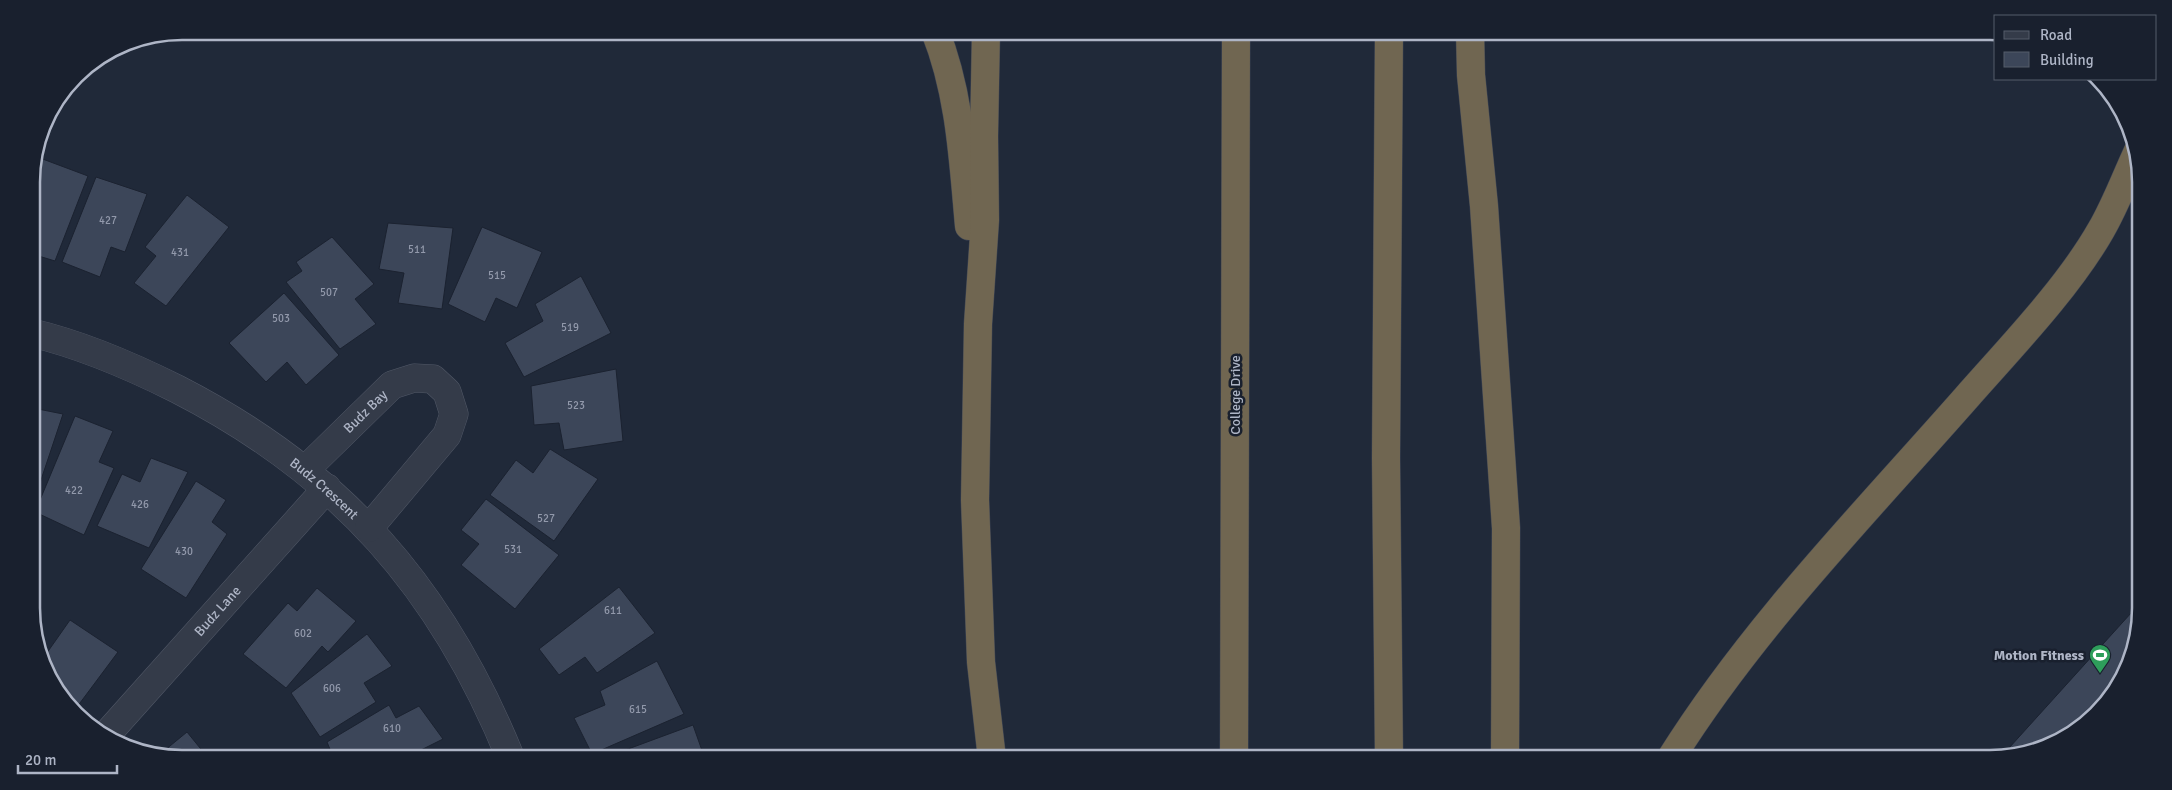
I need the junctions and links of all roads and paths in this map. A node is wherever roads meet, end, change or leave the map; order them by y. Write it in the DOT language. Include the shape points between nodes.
graph roads {
  1 [pos="939,40"];
  2 [pos="986,40"];
  3 [pos="1236,40"];
  4 [pos="1389,40"];
  5 [pos="1470,40"];
  6 [pos="2131,166"];
  7 [pos="978,324"];
  8 [pos="40,335"];
  9 [pos="305,470"];
  10 [pos="327,488"];
  11 [pos="370,528"];
  12 [pos="110,730"];
  13 [pos="507,750"];
  14 [pos="991,750"];
  15 [pos="1234,750"];
  16 [pos="1389,750"];
  17 [pos="1505,750"];
  18 [pos="1676,750"];
  1 -- 7 [label="highway" via="959,118"];
  2 -- 7 [label="highway" via="985,220"];
  3 -- 15 [label="highway, College Drive"];
  4 -- 16 [label="highway" via="1386,448"];
  5 -- 17 [label="highway" via="1506,528"];
  6 -- 18 [label="highway" via="2101,231 2072,273 1725,678"];
  7 -- 14 [label="highway" via="975,500 982,662"];
  8 -- 9 [label="street, Budz Crescent" via="78,346 160,381 235,421"];
  9 -- 10 [label="street, Budz Crescent"];
  9 -- 11 [label="street, Budz Bay" via="392,386 414,378 433,379 447,392 454,414 448,435"];
  10 -- 11 [label="street, Budz Crescent"];
  10 -- 12 [label="street, Budz Lane"];
  11 -- 13 [label="street, Budz Crescent" via="423,594 455,642"];
}
